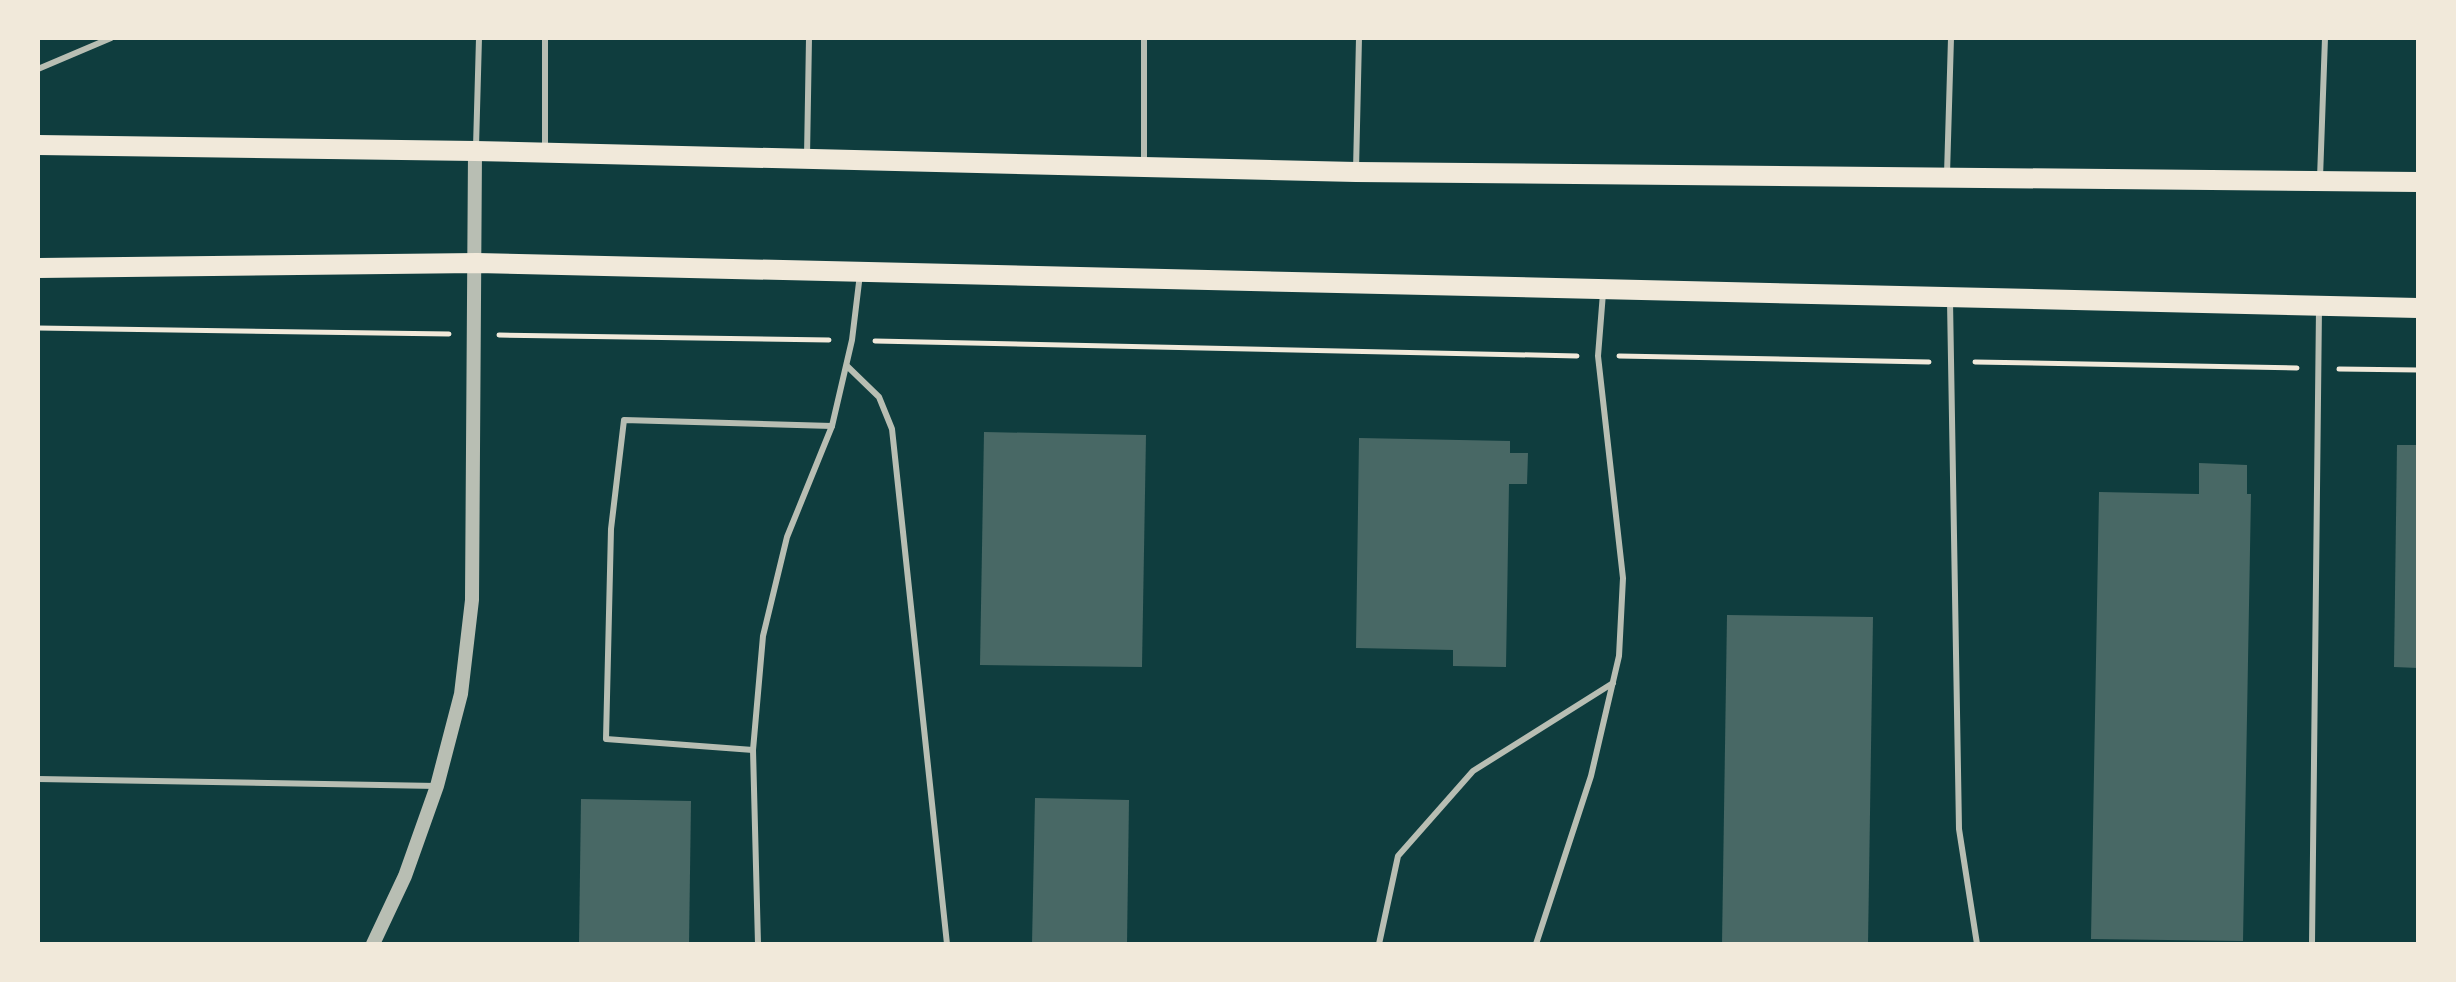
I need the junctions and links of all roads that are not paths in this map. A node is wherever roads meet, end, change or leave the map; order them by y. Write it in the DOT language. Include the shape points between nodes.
graph roads {
  1 [pos="111,38"];
  2 [pos="479,38"];
  3 [pos="545,38"];
  4 [pos="809,38"];
  5 [pos="1144,38"];
  6 [pos="1359,38"];
  7 [pos="1951,38"];
  8 [pos="2325,38"];
  9 [pos="38,69"];
  10 [pos="38,145"];
  11 [pos="475,151"];
  12 [pos="545,153"];
  13 [pos="807,160"];
  14 [pos="1144,168"];
  15 [pos="1356,172"];
  16 [pos="1947,178"];
  17 [pos="2320,179"];
  18 [pos="2418,182"];
  19 [pos="477,263"];
  20 [pos="38,268"];
  21 [pos="861,274"];
  22 [pos="1603,291"];
  23 [pos="1950,299"];
  24 [pos="2319,306"];
  25 [pos="2418,308"];
  26 [pos="847,366"];
  27 [pos="832,426"];
  28 [pos="1613,683"];
  29 [pos="753,750"];
  30 [pos="38,779"];
  31 [pos="437,786"];
  32 [pos="373,944"];
  33 [pos="758,944"];
  34 [pos="947,944"];
  35 [pos="1379,944"];
  36 [pos="1536,944"];
  37 [pos="1977,944"];
  38 [pos="2312,944"];
  1 -- 9 [label="lane"];
  2 -- 11 [label="lane"];
  3 -- 12 [label="lane"];
  4 -- 13 [label="lane"];
  5 -- 14 [label="lane"];
  6 -- 15 [label="lane"];
  7 -- 16 [label="lane"];
  8 -- 17 [label="lane"];
  10 -- 11 [label="main road"];
  11 -- 12 [label="main road"];
  11 -- 19 [label="street"];
  12 -- 13 [label="main road"];
  13 -- 14 [label="main road"];
  14 -- 15 [label="main road"];
  15 -- 16 [label="main road"];
  16 -- 17 [label="main road"];
  17 -- 18 [label="main road"];
  19 -- 20 [label="main road"];
  19 -- 21 [label="main road"];
  19 -- 31 [label="street" via="472,600 461,694"];
  21 -- 22 [label="main road"];
  21 -- 26 [label="lane"];
  22 -- 23 [label="main road"];
  22 -- 28 [label="lane" via="1598,356 1623,578"];
  23 -- 24 [label="main road"];
  23 -- 37 [label="lane" via="1959,829"];
  24 -- 25 [label="main road"];
  24 -- 38 [label="lane"];
  26 -- 27 [label="lane"];
  26 -- 34 [label="lane" via="879,397 892,429"];
  27 -- 29 [label="lane" via="787,537 763,636"];
  27 -- 29 [label="lane" via="624,420 611,529 606,739"];
  28 -- 35 [label="lane" via="1473,771 1398,856"];
  28 -- 36 [label="lane" via="1591,776"];
  29 -- 33 [label="lane"];
  30 -- 31 [label="lane"];
  31 -- 32 [label="street" via="405,876"];
}
